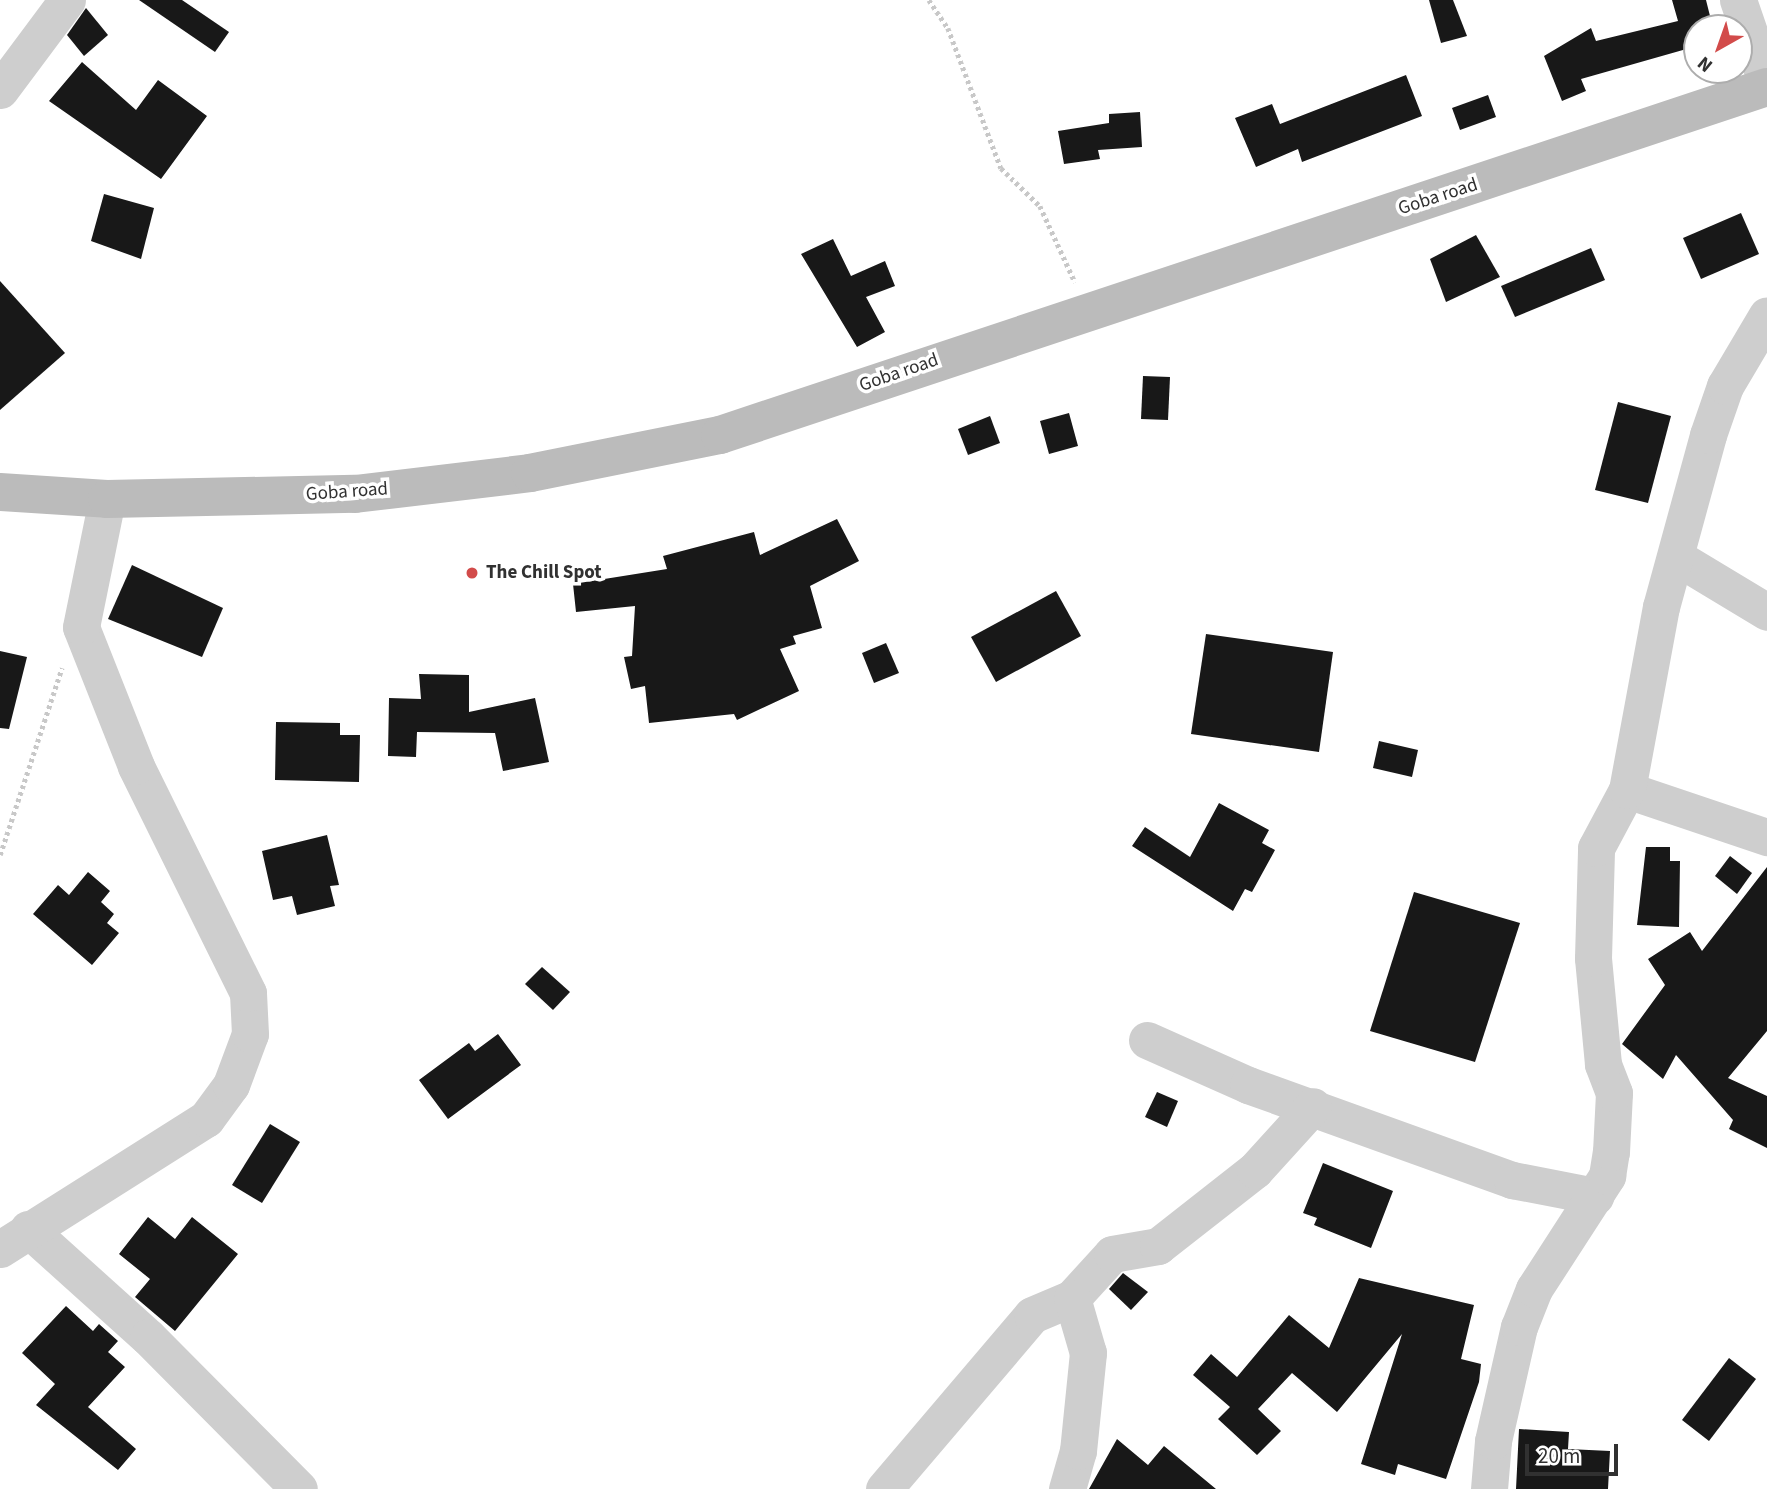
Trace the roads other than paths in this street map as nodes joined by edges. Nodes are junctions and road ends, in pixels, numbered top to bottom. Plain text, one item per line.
1 (67, 0) edge
2 (1738, 0) edge
3 (1767, 86) edge
4 (0, 90) edge
5 (1767, 315) edge
6 (0, 492) edge
7 (107, 499) junction
8 (1676, 557) junction
9 (1767, 612) edge
10 (1627, 790) junction
11 (1767, 837) edge
12 (1147, 1040) dead end
13 (1312, 1106) junction
14 (1595, 1196) junction
15 (14, 1239) edge
16 (1072, 1298) junction
17 (299, 1489) edge
18 (884, 1489) edge
19 (1067, 1489) edge
20 (1489, 1489) edge

1 - 4 street
2 - 3 street
3 - 7 main road, Goba road
5 - 8 street
6 - 7 main road, Goba road
7 - 15 street
8 - 9 street
8 - 10 street
10 - 11 street
10 - 14 street
12 - 13 street
13 - 14 street
13 - 16 street
14 - 20 street
15 - 17 street
16 - 18 street
16 - 19 street

